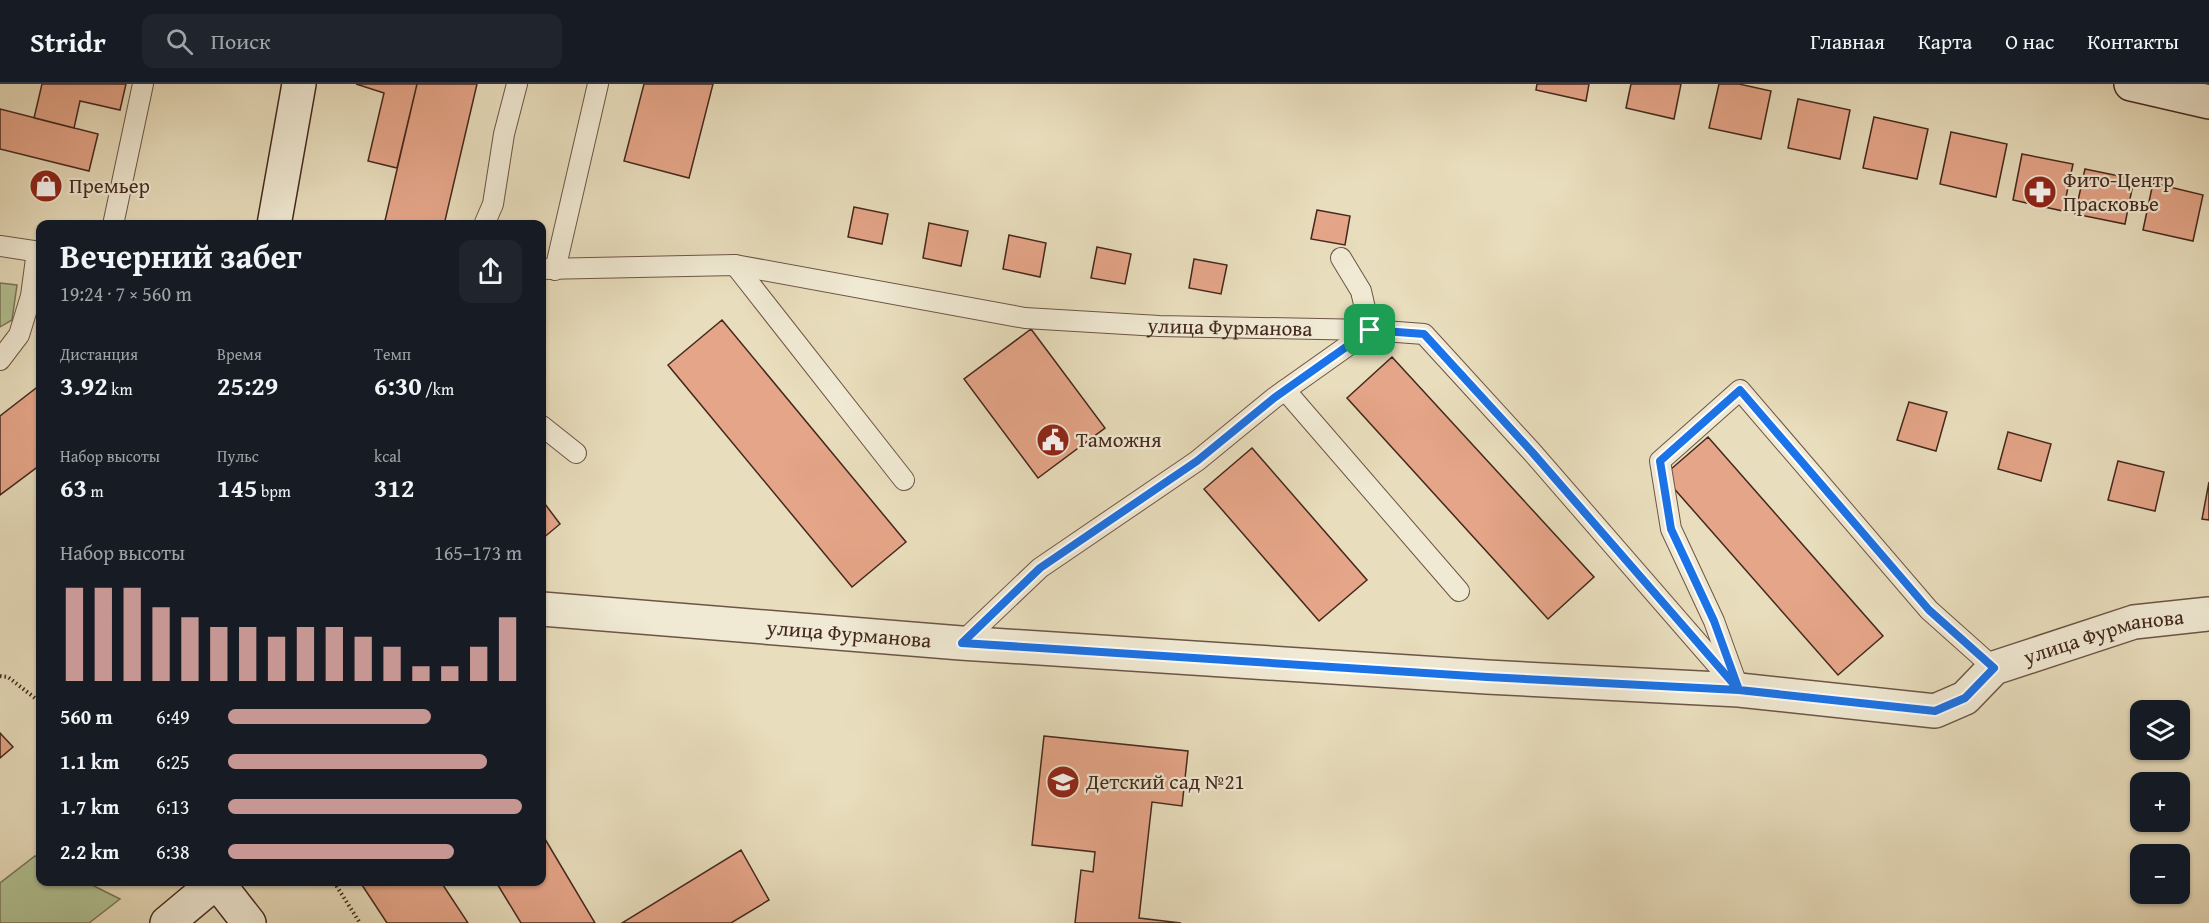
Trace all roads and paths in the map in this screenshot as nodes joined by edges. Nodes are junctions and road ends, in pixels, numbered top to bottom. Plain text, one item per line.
1 (142, 84) edge
2 (299, 84) edge
3 (517, 84) edge
4 (598, 84) edge
5 (2131, 84) edge
6 (2209, 102) edge
7 (114, 220) edge
8 (281, 220) edge
9 (486, 220) edge
10 (0, 246) edge
11 (36, 251) edge
12 (1341, 258) dead end
13 (735, 265) junction
14 (36, 268) edge
15 (548, 269) edge
16 (1370, 330) junction
17 (0, 360) edge
18 (1285, 390) junction
19 (546, 429) edge
20 (576, 453) dead end
21 (903, 480) dead end
22 (1459, 591) dead end
23 (546, 609) edge
24 (2209, 614) edge
25 (962, 643) junction
26 (1994, 668) junction
27 (0, 676) edge
28 (1739, 690) junction
29 (36, 699) edge
30 (212, 886) edge
31 (220, 886) edge
32 (337, 886) edge
33 (167, 923) edge
34 (249, 923) edge
35 (360, 923) edge

1 - 7 lane
2 - 8 street
3 - 9 lane
4 - 15 lane, улица Фурманова
5 - 6 street
10 - 11 lane
12 - 16 lane
13 - 15 lane, улица Фурманова
13 - 16 lane, улица Фурманова
13 - 21 lane
14 - 17 lane
16 - 18 lane
16 - 28 lane, улица Фурманова
18 - 22 lane
18 - 25 lane
19 - 20 lane
23 - 25 street, улица Фурманова
24 - 26 street, улица Фурманова
25 - 28 street, улица Фурманова
26 - 28 street, улица Фурманова
26 - 28 lane
27 - 29 path
30 - 33 street
31 - 34 street
32 - 35 path

